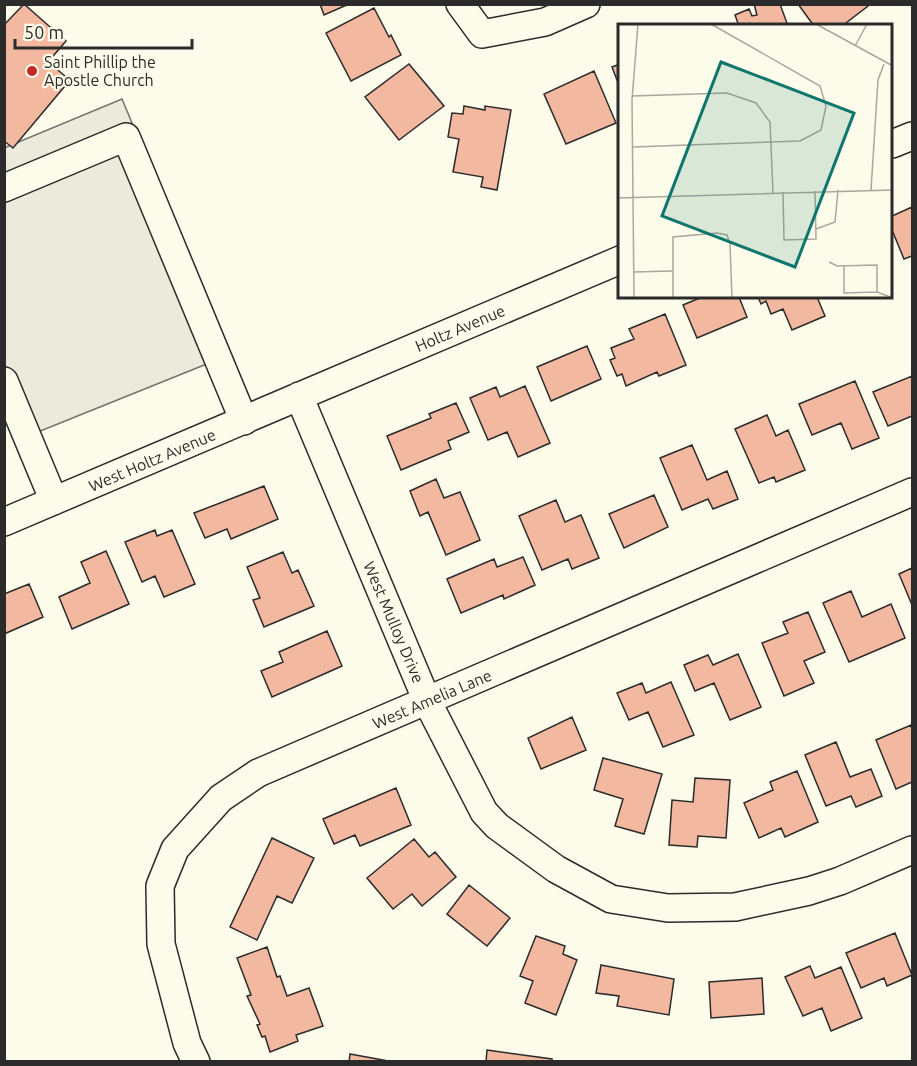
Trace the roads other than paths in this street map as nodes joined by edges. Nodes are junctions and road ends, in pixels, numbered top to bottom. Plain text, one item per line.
1 (460, 4) edge
2 (586, 4) edge
3 (912, 136) edge
4 (893, 143) edge
5 (4, 188) edge
6 (618, 261) edge
7 (4, 381) edge
8 (300, 396) junction
9 (244, 421) junction
10 (912, 492) edge
11 (54, 501) junction
12 (4, 522) edge
13 (427, 701) junction
14 (912, 850) edge
15 (196, 1062) edge

1 - 2 street
3 - 4 street
5 - 9 street
6 - 8 street, Holtz Avenue
7 - 11 street
8 - 9 street, West Holtz Avenue
8 - 13 street, West Mulloy Drive
9 - 11 street, West Holtz Avenue
10 - 13 street, West Amelia Lane
11 - 12 street, West Holtz Avenue
13 - 14 street, West Mulloy Drive
13 - 15 street, West Amelia Lane

